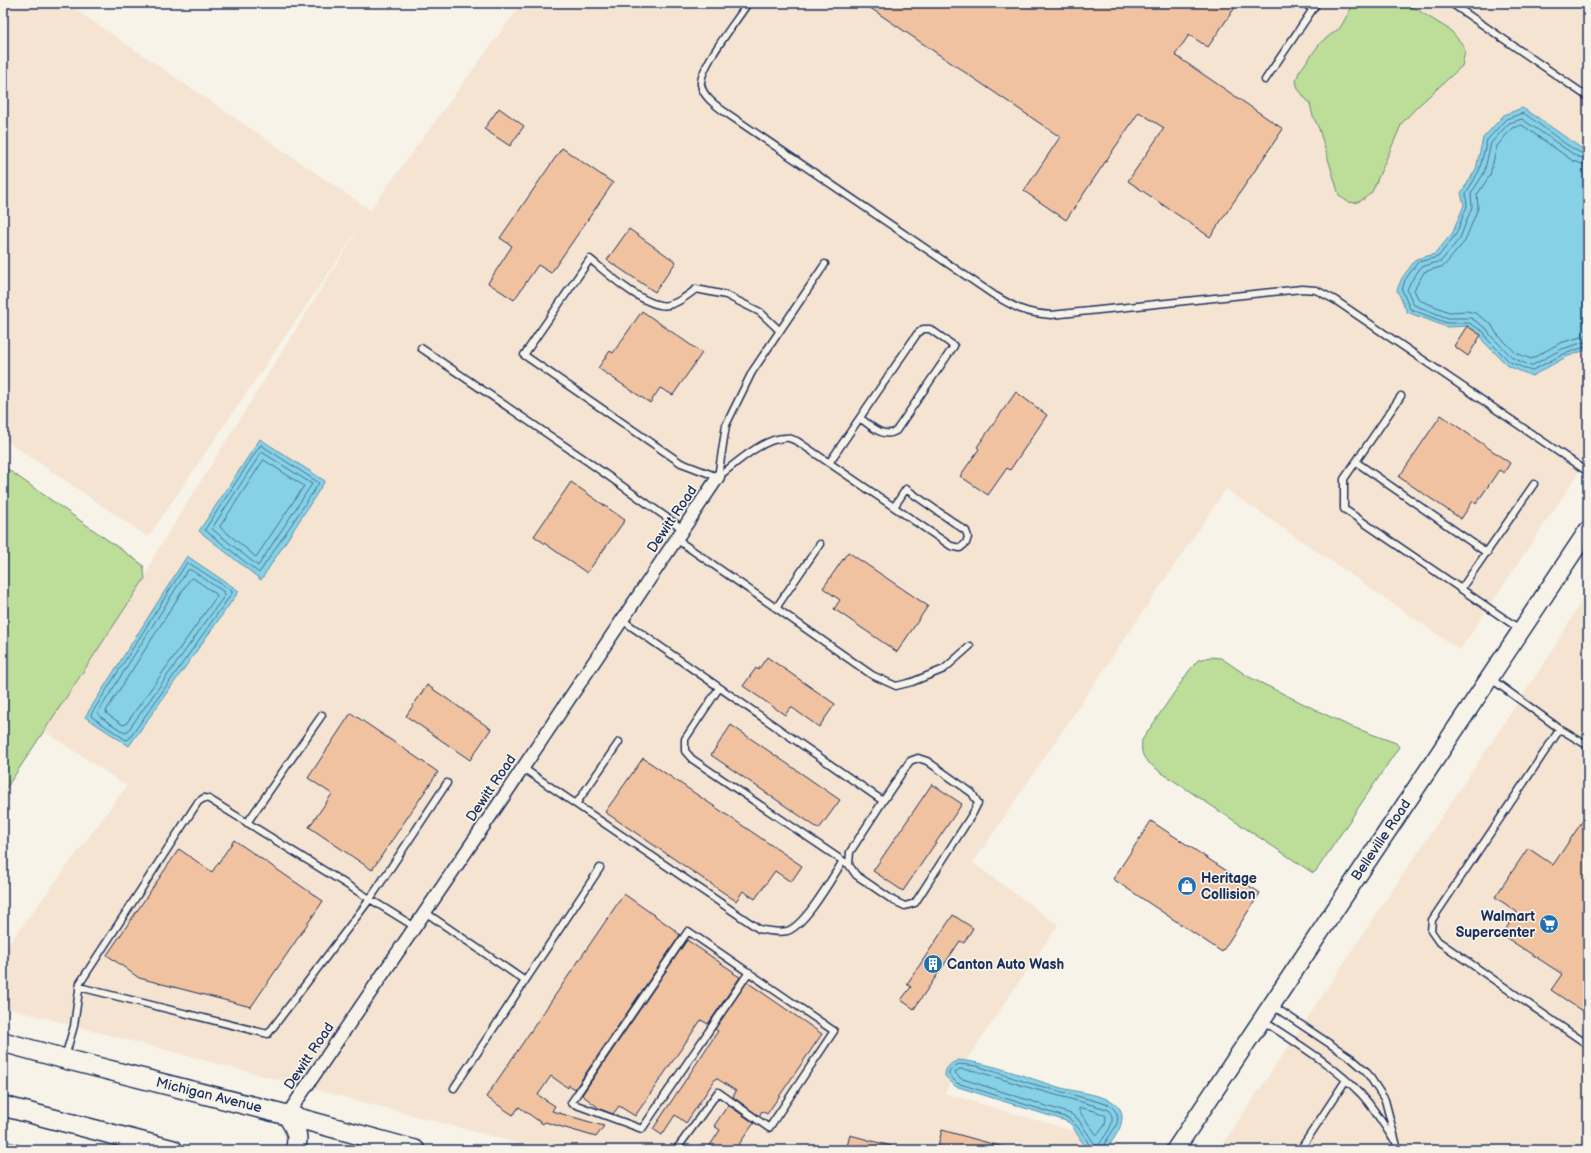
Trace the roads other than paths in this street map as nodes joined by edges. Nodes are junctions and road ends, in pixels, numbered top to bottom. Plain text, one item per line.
1 (748, 3) edge
2 (1303, 3) edge
3 (1317, 3) edge
4 (1451, 3) edge
5 (1313, 9) junction
6 (1265, 80) dead end
7 (1588, 97) edge
8 (825, 264) dead end
9 (780, 331) junction
10 (421, 348) dead end
11 (1401, 396) dead end
12 (860, 418) junction
13 (1356, 462) junction
14 (829, 463) junction
15 (1588, 472) edge
16 (718, 477) junction
17 (1534, 484) dead end
18 (894, 507) junction
19 (1588, 530) edge
20 (680, 534) junction
21 (820, 544) dead end
22 (1487, 553) junction
23 (1461, 589) junction
24 (776, 608) junction
25 (622, 620) junction
26 (1521, 630) junction
27 (970, 646) dead end
28 (1489, 677) junction
29 (719, 688) junction
30 (322, 715) dead end
31 (1560, 729) junction
32 (619, 742) dead end
33 (1588, 746) edge
34 (523, 768) junction
35 (447, 783) dead end
36 (883, 801) junction
37 (576, 804) junction
38 (247, 823) junction
39 (846, 863) junction
40 (600, 868) dead end
41 (370, 899) junction
42 (425, 912) junction
43 (415, 927) junction
44 (749, 972) junction
45 (525, 981) junction
46 (79, 987) junction
47 (1271, 1005) junction
48 (1262, 1020) junction
49 (3, 1042) edge
50 (1588, 1045) edge
51 (65, 1059) junction
52 (1346, 1080) junction
53 (454, 1088) dead end
54 (3, 1106) edge
55 (287, 1115) junction
56 (1395, 1142) junction
57 (173, 1150) edge
58 (295, 1150) edge
59 (415, 1150) edge
60 (676, 1150) edge
61 (1175, 1150) edge
62 (1300, 1150) edge
63 (1398, 1150) edge

1 - 15 lane
2 - 5 lane
3 - 5 lane
4 - 7 lane
5 - 6 lane
8 - 9 lane
9 - 16 lane
9 - 16 lane
10 - 20 lane
11 - 13 lane
12 - 12 lane
12 - 14 lane
13 - 22 lane
13 - 23 lane
14 - 16 lane
14 - 18 lane
16 - 20 street, Dewitt Road
17 - 22 lane
18 - 18 lane
19 - 26 main road, Belleville Road
20 - 24 lane
20 - 25 street, Dewitt Road
21 - 24 lane
22 - 23 lane
23 - 26 lane
24 - 27 lane
25 - 29 lane
25 - 34 street, Dewitt Road
26 - 28 main road, Belleville Road
28 - 31 lane
28 - 47 main road, Belleville Road
29 - 36 lane
29 - 39 lane
30 - 38 lane
31 - 33 lane
31 - 50 lane
32 - 37 lane
34 - 37 lane
34 - 42 street, Dewitt Road
35 - 41 lane
36 - 39 lane
36 - 39 lane
37 - 39 lane
38 - 41 lane
38 - 46 lane
40 - 45 lane
41 - 43 lane
41 - 46 lane
42 - 43 street, Dewitt Road
42 - 45 lane
43 - 55 street, Dewitt Road
44 - 44 lane
44 - 60 lane
45 - 53 lane
46 - 51 lane
47 - 48 main road, Belleville Road
47 - 56 lane
48 - 52 lane
48 - 61 main road, Belleville Road
49 - 51 main road, Michigan Avenue
51 - 55 main road, Michigan Avenue
52 - 56 lane
52 - 62 lane
54 - 57 main road
55 - 58 main road
55 - 59 main road, Michigan Avenue
56 - 63 lane

